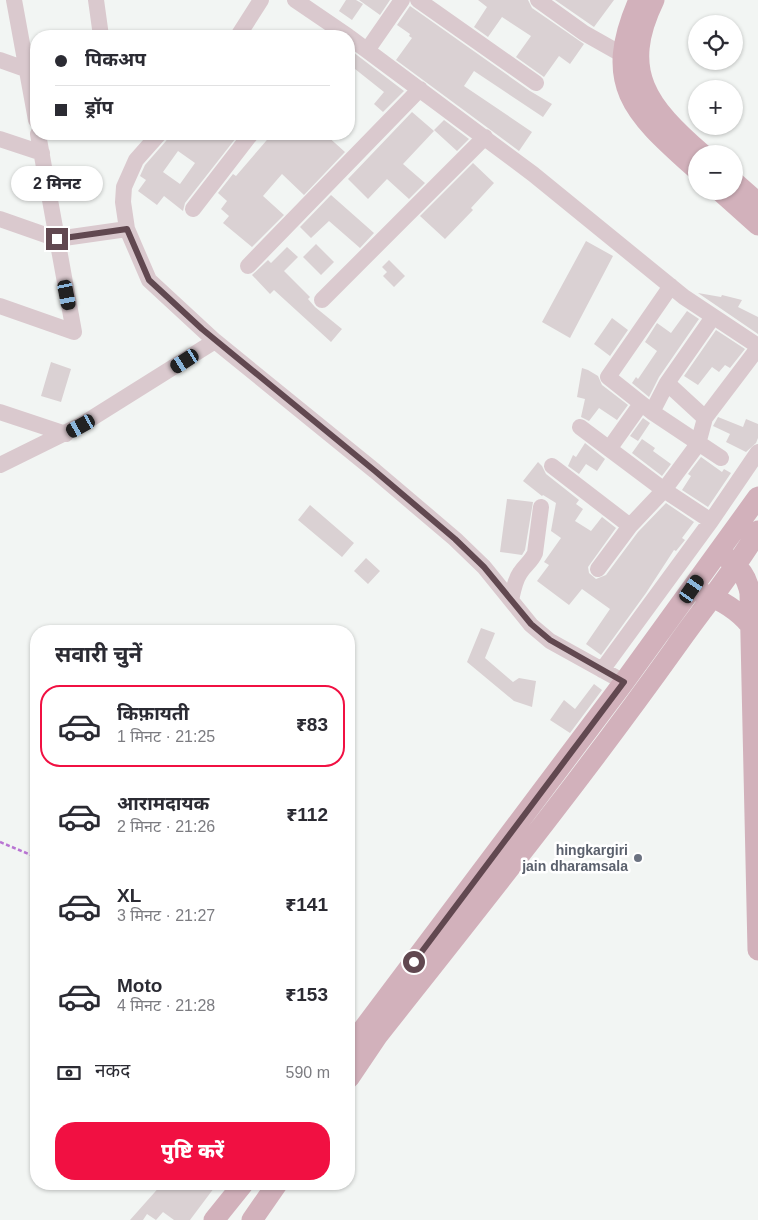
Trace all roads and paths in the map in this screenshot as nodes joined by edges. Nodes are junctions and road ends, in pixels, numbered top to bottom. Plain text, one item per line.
1 (14, 0) edge
2 (96, 0) edge
3 (261, 0) edge
4 (295, 0) edge
5 (402, 0) edge
6 (418, 0) edge
7 (538, 0) edge
8 (639, 0) edge
9 (654, 0) edge
10 (101, 30) edge
11 (242, 30) edge
12 (337, 30) edge
13 (355, 42) edge
14 (368, 50) junction
15 (623, 55) junction
16 (0, 60) edge
17 (28, 70) junction
18 (30, 82) edge
19 (536, 83) dead end
20 (420, 88) junction
21 (485, 137) junction
22 (0, 139) edge
23 (39, 140) edge
24 (154, 140) edge
25 (246, 140) edge
26 (692, 145) edge
27 (42, 153) junction
28 (688, 162) edge
29 (743, 190) edge
30 (730, 200) edge
31 (758, 203) edge
32 (193, 209) dead end
33 (0, 219) edge
34 (758, 225) edge
35 (127, 229) junction
36 (57, 239) junction
37 (248, 266) dead end
38 (671, 286) junction
39 (322, 300) dead end
40 (0, 306) edge
41 (713, 317) junction
42 (216, 341) junction
43 (758, 347) edge
44 (667, 383) junction
45 (647, 408) junction
46 (0, 412) edge
47 (705, 418) junction
48 (580, 427) dead end
49 (66, 434) junction
50 (698, 444) junction
51 (609, 449) junction
52 (758, 452) edge
53 (721, 458) dead end
54 (0, 465) edge
55 (552, 466) dead end
56 (664, 490) junction
57 (758, 497) edge
58 (541, 506) dead end
59 (711, 521) junction
60 (630, 526) junction
61 (758, 531) edge
62 (719, 552) junction
63 (738, 566) junction
64 (598, 569) dead end
65 (692, 589) junction
66 (713, 597) junction
67 (511, 600) junction
68 (750, 626) junction
69 (602, 670) junction
70 (624, 682) junction
71 (0, 842) edge
72 (30, 854) edge
73 (758, 950) edge
74 (355, 1040) edge
75 (355, 1069) edge
76 (238, 1190) edge
77 (273, 1190) edge
78 (214, 1220) edge
79 (252, 1220) edge

1 - 17 street
2 - 10 street
3 - 11 street
4 - 12 street
5 - 14 street
6 - 19 street
7 - 15 street
8 - 15 main road
9 - 26 main road
13 - 14 street
14 - 20 street
15 - 28 main road
16 - 17 street
17 - 18 street
20 - 21 street
20 - 37 street
21 - 38 street
21 - 39 street
22 - 27 street
23 - 27 street
24 - 35 street
25 - 32 street
27 - 36 street
29 - 31 main road
30 - 34 main road
33 - 36 street
35 - 36 street
35 - 42 street
36 - 40 street
38 - 41 street
38 - 45 street
41 - 43 street
41 - 44 street
42 - 49 street
42 - 67 street
43 - 47 street
44 - 45 street
44 - 47 street
45 - 50 street
45 - 51 street
46 - 49 street
47 - 50 street
48 - 51 street
49 - 54 street
50 - 53 street
50 - 56 street
51 - 56 street
52 - 59 street
55 - 60 street
56 - 59 street
56 - 60 street
57 - 62 main road
58 - 67 street
59 - 69 street
60 - 64 street
61 - 63 main road
62 - 63 main road
62 - 65 main road
63 - 66 main road
63 - 68 main road
65 - 66 main road
65 - 70 main road
66 - 68 main road
66 - 75 main road
67 - 69 street
68 - 73 main road
69 - 70 street
70 - 74 main road
71 - 72 path
76 - 78 main road
77 - 79 main road

